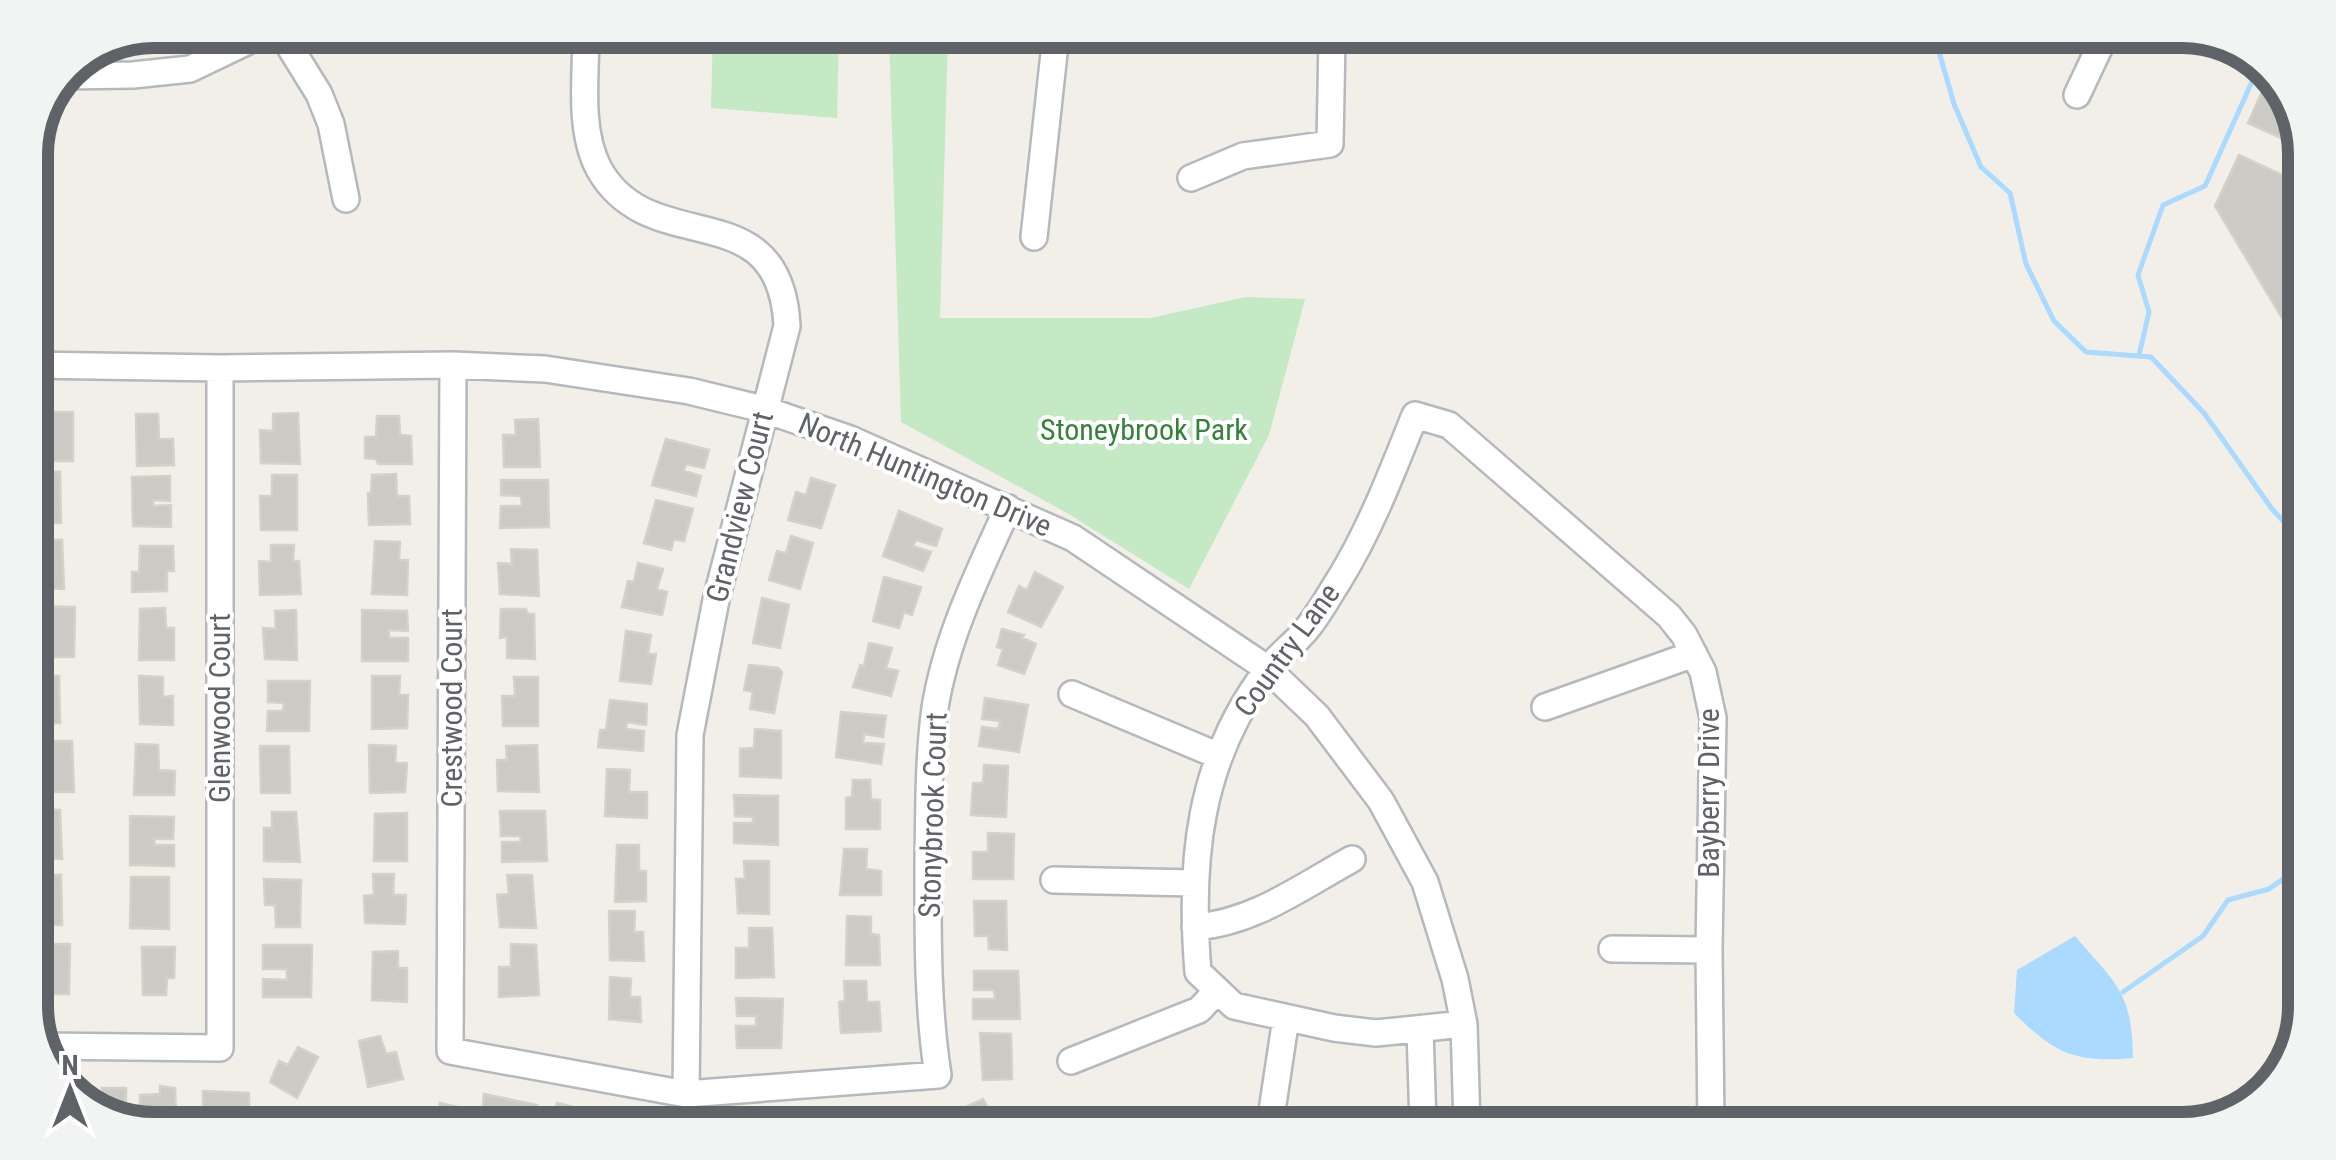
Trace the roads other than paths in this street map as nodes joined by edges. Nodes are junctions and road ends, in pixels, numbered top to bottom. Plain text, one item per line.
1 (234, 48) edge
2 (290, 48) edge
3 (586, 48) edge
4 (1055, 48) edge
5 (1332, 48) edge
6 (2099, 48) edge
7 (82, 76) edge
8 (2077, 96) dead end
9 (1191, 178) dead end
10 (346, 200) dead end
11 (1034, 237) dead end
12 (48, 365) edge
13 (453, 365) junction
14 (220, 368) junction
15 (763, 410) junction
16 (1415, 415) joint
17 (1008, 508) junction
18 (1694, 654) junction
19 (1268, 669) junction
20 (1072, 694) dead end
21 (1544, 707) dead end
22 (1219, 756) junction
23 (1352, 859) dead end
24 (1054, 880) dead end
25 (1194, 883) junction
26 (1194, 927) junction
27 (1612, 949) dead end
28 (1709, 950) junction
29 (1216, 992) junction
30 (1286, 1018) junction
31 (1464, 1024) junction
32 (1420, 1029) junction
33 (55, 1046) edge
34 (1071, 1062) dead end
35 (686, 1094) junction
36 (1272, 1112) edge
37 (1423, 1112) edge
38 (1467, 1112) edge
39 (1711, 1112) edge

1 - 7 street
2 - 10 street
3 - 15 street, Grandview Court
4 - 11 street
5 - 9 street
6 - 8 street
12 - 14 street, North Huntington Drive
13 - 14 street, North Huntington Drive
13 - 15 street, North Huntington Drive
13 - 35 street, Crestwood Court
14 - 33 street, Glenwood Court
15 - 17 street, North Huntington Drive
15 - 35 street, Grandview Court
16 - 18 street, Bayberry Drive
16 - 19 street, Country Lane
17 - 19 street, North Huntington Drive
17 - 35 street, Stonybrook Court
18 - 21 street
18 - 28 street, Bayberry Drive
19 - 22 street, Country Lane
19 - 31 street, North Huntington Drive
20 - 22 street
22 - 25 street, Country Lane
23 - 26 street
24 - 25 street
25 - 26 street, Country Lane
26 - 29 street, Country Lane
27 - 28 street
28 - 39 street, Bayberry Drive
29 - 30 street
29 - 34 street
30 - 32 street
30 - 36 street
31 - 32 street
31 - 38 street, North Huntington Drive
32 - 37 street

